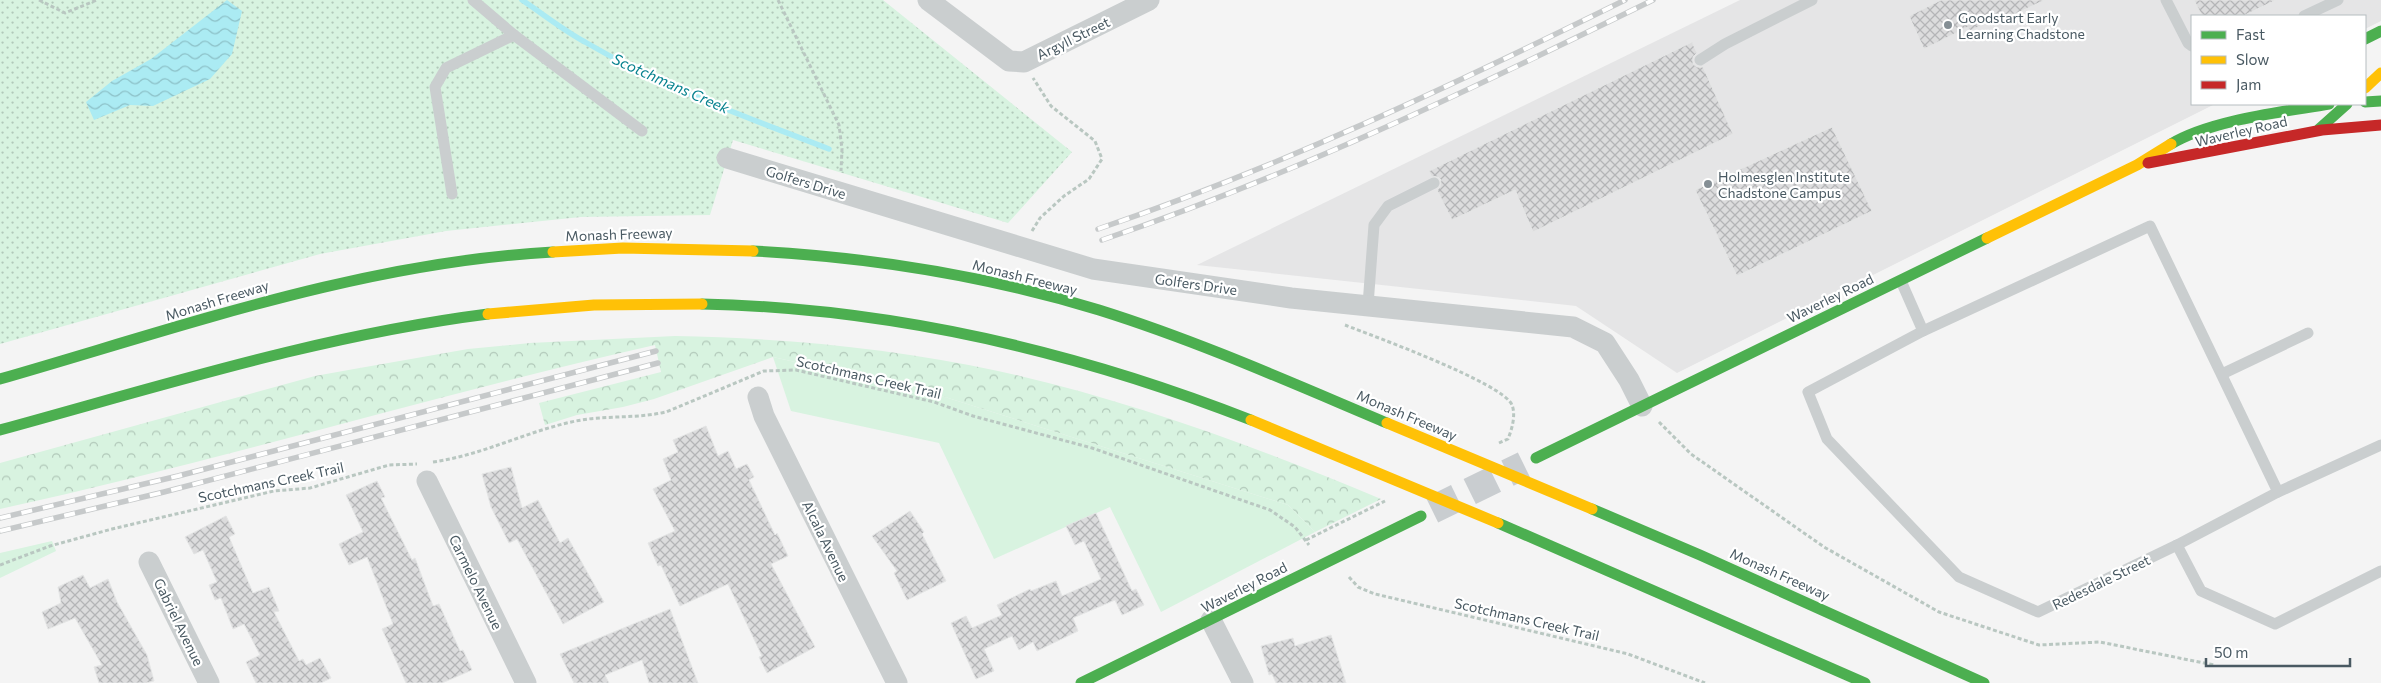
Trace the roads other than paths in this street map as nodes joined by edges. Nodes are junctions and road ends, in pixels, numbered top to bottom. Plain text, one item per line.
1 (473, 0) edge
2 (928, 0) edge
3 (1149, 0) edge
4 (1812, 0) edge
5 (2166, 0) edge
6 (2338, 0) edge
7 (2306, 15) edge
8 (2381, 31) edge
9 (514, 35) junction
10 (2366, 38) edge
11 (2191, 45) edge
12 (1700, 60) dead end
13 (2381, 73) edge
14 (2366, 87) edge
15 (2381, 101) edge
16 (2366, 102) edge
17 (2322, 105) edge
18 (2346, 105) edge
19 (2248, 106) dead end
20 (2230, 123) junction
21 (2381, 125) edge
22 (2320, 129) junction
23 (642, 131) dead end
24 (727, 158) dead end
25 (2137, 165) junction
26 (1434, 183) dead end
27 (452, 194) dead end
28 (1901, 281) junction
29 (1368, 305) junction
30 (1923, 331) junction
31 (2308, 333) dead end
32 (2222, 374) junction
33 (0, 379) edge
34 (758, 397) dead end
35 (1642, 406) junction
36 (0, 430) edge
37 (2381, 445) edge
38 (1536, 458) tunnel mouth
39 (427, 469) road end
40 (2278, 492) junction
41 (1420, 516) tunnel mouth
42 (2177, 545) junction
43 (149, 562) dead end
44 (2381, 571) edge
45 (1211, 620) junction
46 (209, 683) edge
47 (526, 683) edge
48 (897, 683) edge
49 (1081, 683) edge
50 (1243, 683) edge
51 (1865, 683) edge
52 (1984, 683) edge

1 - 9 lane
2 - 3 street, Argyll Street
4 - 12 lane
5 - 11 lane
6 - 7 lane
8 - 10 main road
9 - 23 lane
9 - 27 lane
13 - 14 main road
15 - 16 main road
17 - 20 main road, Waverley Road
18 - 22 main road
19 - 20 main road
20 - 25 main road, Waverley Road
21 - 22 main road, Waverley Road
22 - 25 main road, Waverley Road
24 - 29 street, Golfers Drive
25 - 28 main road, Waverley Road
26 - 29 lane
28 - 30 lane
28 - 35 main road, Waverley Road
29 - 35 street, Golfers Drive
30 - 32 lane
30 - 42 lane, Redesdale Street
31 - 32 lane
32 - 40 lane
33 - 52 main road, Monash Freeway
34 - 48 street, Alcala Avenue
35 - 38 main road, Waverley Road
36 - 51 main road
37 - 40 lane, Redesdale Street
39 - 47 street, Carmelo Avenue
40 - 42 lane, Redesdale Street
41 - 45 main road, Waverley Road
42 - 44 lane
43 - 46 street, Gabriel Avenue
45 - 49 main road, Waverley Road
45 - 50 street

